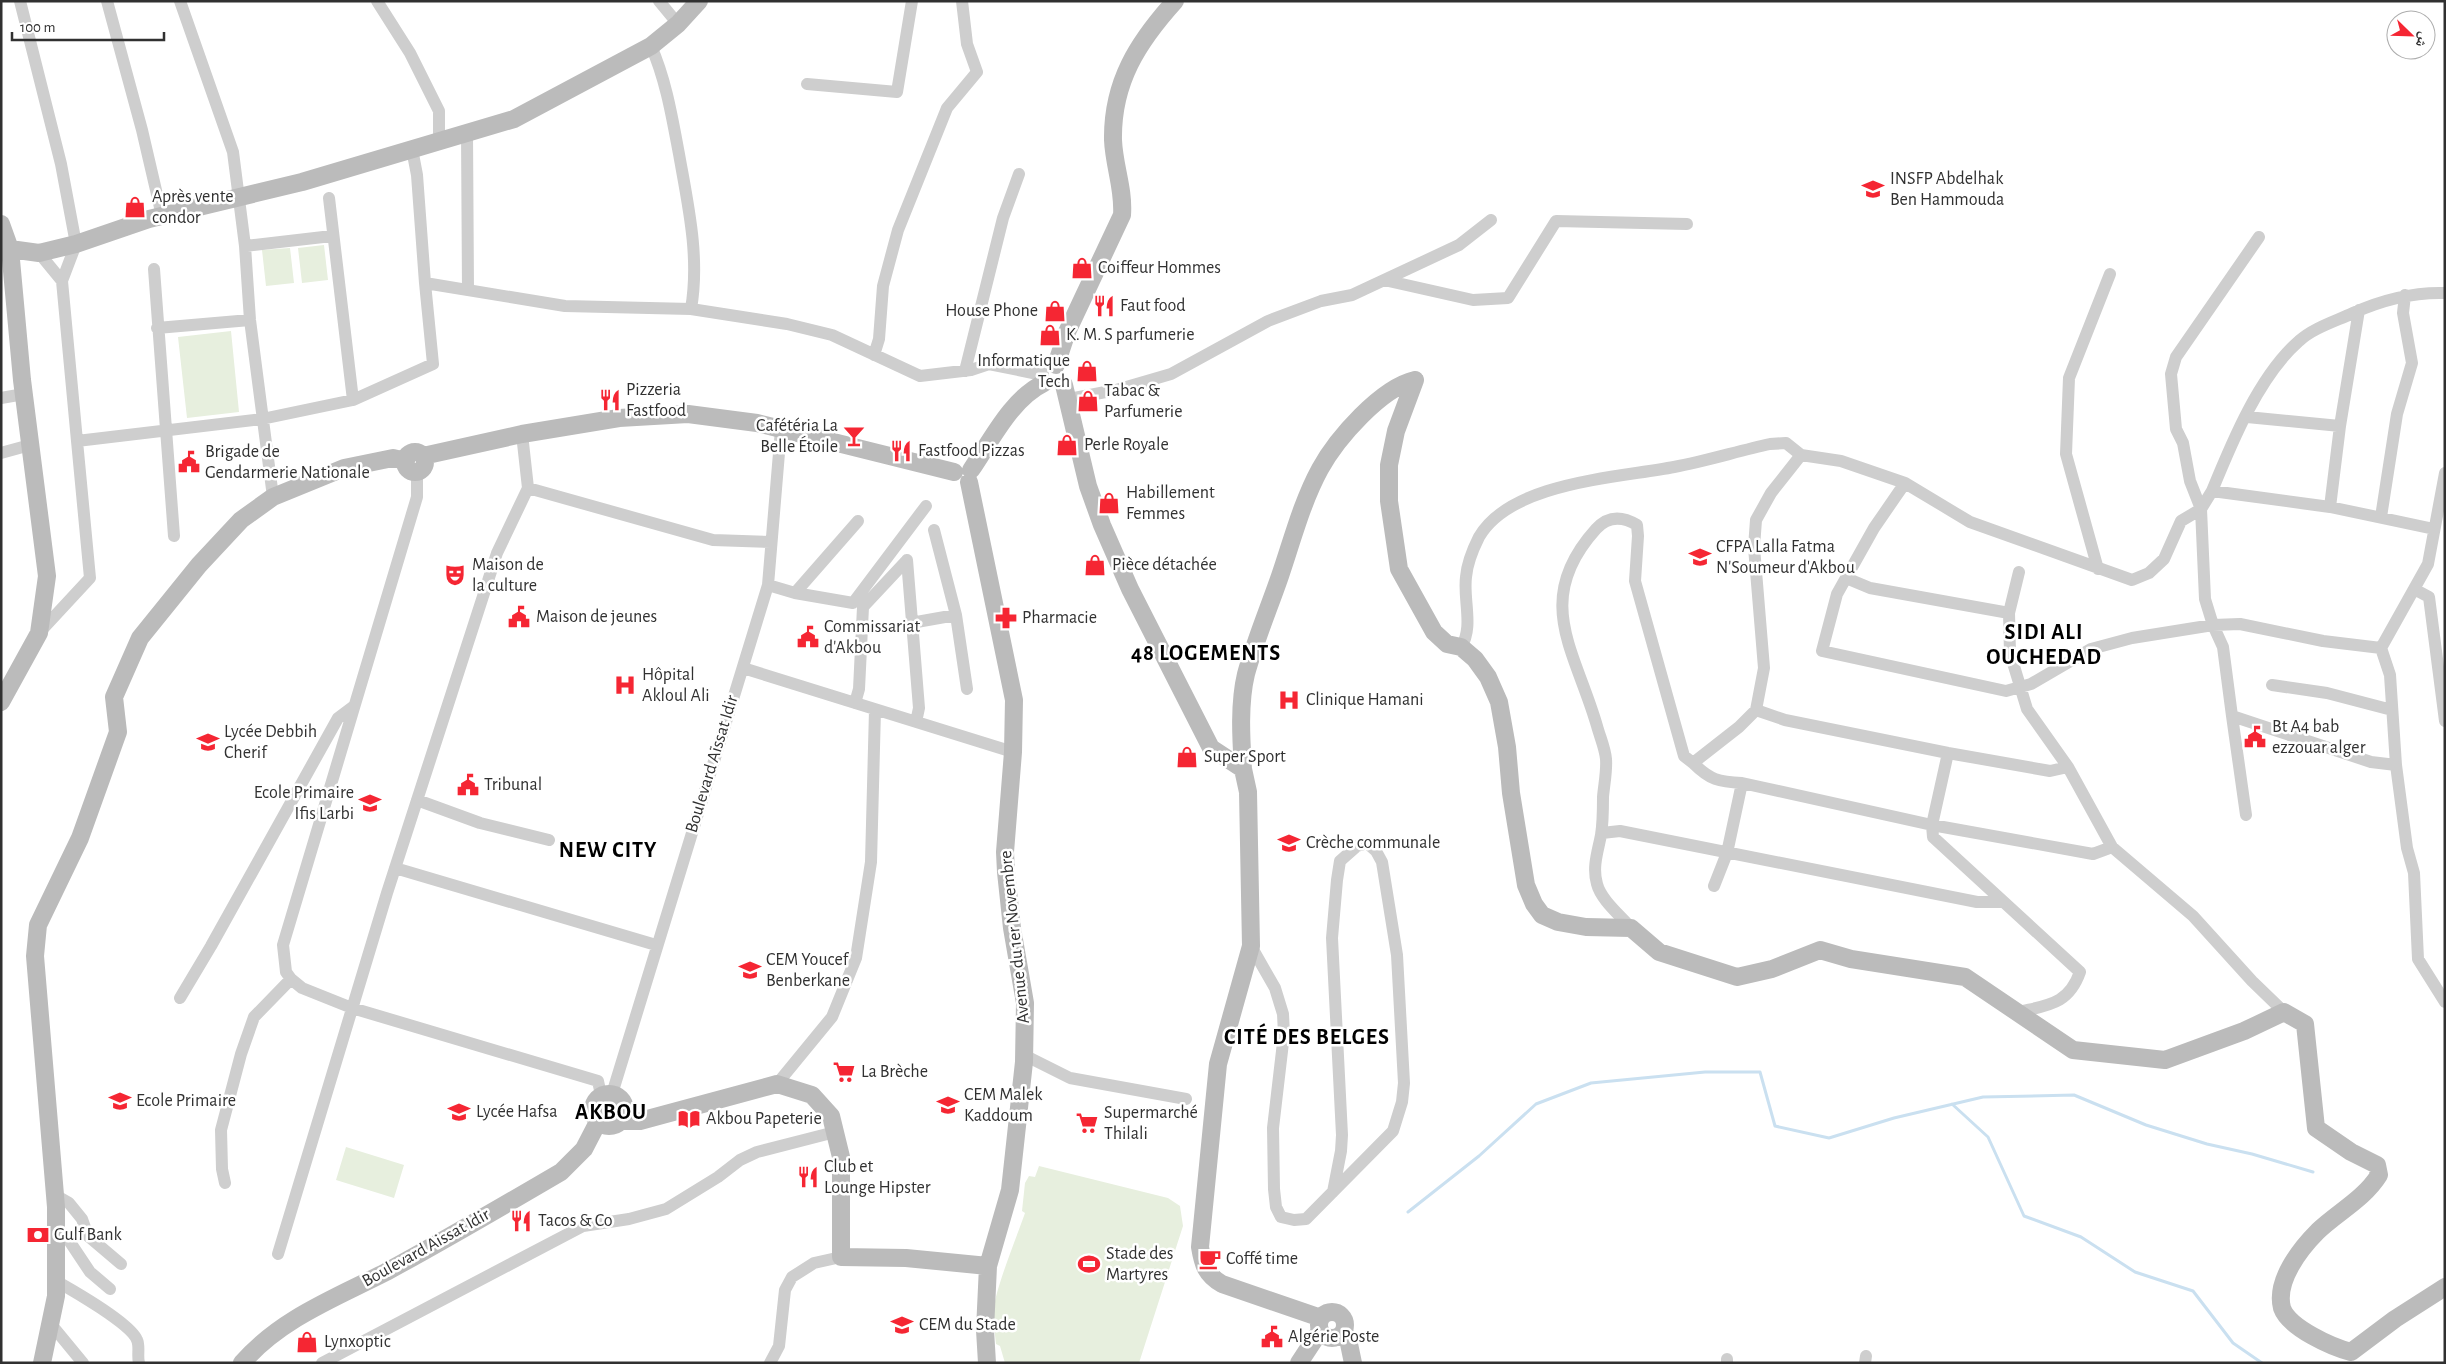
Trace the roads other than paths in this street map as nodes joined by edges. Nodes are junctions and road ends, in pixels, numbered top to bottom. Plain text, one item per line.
1 (20, 1) edge
2 (107, 1) edge
3 (180, 1) edge
4 (377, 1) edge
5 (659, 1) edge
6 (699, 1) edge
7 (912, 1) edge
8 (962, 1) edge
9 (1175, 1) edge
10 (678, 24) junction
11 (651, 46) junction
12 (807, 84) dead end
13 (467, 133) junction
14 (439, 141) junction
15 (412, 149) junction
16 (1019, 174) dead end
17 (238, 197) junction
18 (329, 198) dead end
19 (162, 216) junction
20 (1491, 220) dead end
21 (1, 224) edge
22 (1687, 224) dead end
23 (332, 236) junction
24 (2259, 237) dead end
25 (76, 244) junction
26 (245, 246) junction
27 (10, 249) junction
28 (39, 253) junction
29 (154, 269) dead end
30 (2110, 274) dead end
31 (1384, 280) junction
32 (62, 282) junction
33 (424, 283) junction
34 (468, 290) junction
35 (2445, 293) edge
36 (2405, 295) junction
37 (691, 309) junction
38 (2359, 310) junction
39 (250, 320) junction
40 (157, 328) junction
41 (874, 355) junction
42 (965, 371) junction
43 (1048, 374) junction
44 (1066, 392) junction
45 (24, 394) junction
46 (1, 398) edge
47 (353, 400) junction
48 (2247, 417) junction
49 (262, 419) junction
50 (2340, 426) junction
51 (781, 429) junction
52 (166, 432) junction
53 (522, 434) junction
54 (77, 441) junction
55 (30, 444) junction
56 (1, 453) edge
57 (1801, 455) junction
58 (411, 467) junction
59 (2445, 473) edge
60 (965, 475) junction
61 (1905, 484) junction
62 (528, 488) junction
63 (2212, 491) junction
64 (273, 498) junction
65 (926, 506) dead end
66 (2330, 507) junction
67 (2201, 509) junction
68 (2381, 517) junction
69 (858, 521) dead end
70 (2434, 529) junction
71 (934, 530) dead end
72 (174, 536) dead end
73 (771, 542) junction
74 (2098, 569) junction
75 (2019, 572) dead end
76 (1846, 578) junction
77 (768, 586) junction
78 (2414, 589) junction
79 (795, 593) junction
80 (2009, 614) junction
81 (956, 615) junction
82 (911, 622) junction
83 (2213, 625) junction
84 (39, 633) junction
85 (1461, 647) junction
86 (2381, 648) junction
87 (742, 668) junction
88 (2272, 685) dead end
89 (967, 689) dead end
90 (2019, 689) junction
91 (1, 702) edge
92 (855, 703) junction
93 (354, 706) junction
94 (875, 710) junction
95 (1756, 710) junction
96 (2392, 710) junction
97 (2232, 716) junction
98 (2445, 721) edge
99 (916, 722) junction
100 (1013, 752) junction
101 (1948, 753) junction
102 (1693, 763) junction
103 (2396, 765) junction
104 (2068, 767) junction
105 (1243, 769) junction
106 (1742, 783) junction
107 (417, 800) junction
108 (2246, 815) dead end
109 (1932, 825) junction
110 (1602, 833) junction
111 (549, 840) dead end
112 (2112, 847) junction
113 (1727, 853) junction
114 (395, 868) junction
115 (1714, 886) dead end
116 (2003, 902) junction
117 (1631, 928) junction
118 (656, 945) junction
119 (1251, 946) junction
120 (291, 979) junction
121 (180, 998) dead end
122 (2445, 1002) edge
123 (352, 1008) junction
124 (2284, 1012) junction
125 (2015, 1013) junction
126 (1024, 1055) junction
127 (777, 1084) junction
128 (606, 1094) junction
129 (1186, 1098) dead end
130 (622, 1121) junction
131 (598, 1122) junction
132 (835, 1132) junction
133 (225, 1183) dead end
134 (1333, 1192) junction
135 (55, 1195) junction
136 (56, 1227) junction
137 (278, 1254) dead end
138 (841, 1257) junction
139 (121, 1264) dead end
140 (988, 1266) junction
141 (56, 1281) junction
142 (2445, 1287) edge
143 (110, 1289) dead end
144 (50, 1323) junction
145 (1322, 1329) junction
146 (1344, 1331) junction
147 (73, 1350) junction
148 (42, 1363) edge
149 (68, 1363) edge
150 (83, 1363) edge
151 (139, 1363) edge
152 (242, 1363) edge
153 (322, 1363) edge
154 (770, 1363) edge
155 (987, 1363) edge
156 (1299, 1363) edge
157 (1310, 1363) edge
158 (1353, 1363) edge

1 - 25 street
2 - 19 street
3 - 17 street
4 - 14 street
5 - 10 street
6 - 10 street
7 - 12 street
8 - 41 street
9 - 43 street
10 - 11 street
11 - 13 street
11 - 37 street
13 - 14 street
13 - 34 street
14 - 15 street
15 - 17 street
15 - 33 street
16 - 42 street
17 - 19 street
17 - 26 street
18 - 23 street
19 - 25 street
20 - 31 street
21 - 27 street
22 - 31 street
23 - 26 street
23 - 47 street
24 - 67 street
25 - 28 street
25 - 32 street
26 - 39 street
27 - 28 street
27 - 45 street
28 - 32 street
29 - 40 street
30 - 74 street
31 - 44 street
32 - 54 street
33 - 34 street
33 - 47 street
34 - 37 street
35 - 36 street
36 - 38 street
36 - 68 street
37 - 41 street
38 - 48 street
38 - 50 street
39 - 40 street
39 - 49 street
40 - 52 street
41 - 42 street
42 - 43 street
43 - 44 street
43 - 60 street
44 - 105 street
45 - 46 street
45 - 55 street
47 - 49 street
48 - 50 street
48 - 63 street
49 - 52 street
49 - 64 street
50 - 66 street
51 - 53 street
51 - 60 street
51 - 73 street, Boulevard Aïssat Idir
52 - 54 street
52 - 72 street
53 - 58 street
53 - 62 street
54 - 84 street
55 - 56 street
55 - 84 street
57 - 61 street
57 - 85 street
57 - 95 street
58 - 64 street
58 - 93 street
59 - 70 street
60 - 100 street, Avenue du 1er Novembre
61 - 74 street
61 - 76 street
62 - 73 street
62 - 107 street
63 - 66 street
63 - 67 street
64 - 135 street
65 - 79 street
66 - 68 street
67 - 74 street
67 - 83 street
68 - 70 street
69 - 79 street
70 - 78 street
71 - 81 street
73 - 77 street, Boulevard Aïssat Idir
75 - 80 street
76 - 80 street
76 - 90 street
77 - 79 street
77 - 87 street, Boulevard Aïssat Idir
78 - 86 street
78 - 98 street
80 - 90 street
81 - 82 street
81 - 89 street
82 - 92 street
82 - 99 street
83 - 86 street
83 - 90 street
83 - 97 street
84 - 91 street
85 - 105 street
85 - 117 street
86 - 96 street
87 - 92 street
87 - 118 street, Boulevard Aïssat Idir
88 - 96 street
90 - 104 street
92 - 94 street
93 - 120 street
93 - 121 street
94 - 99 street
94 - 127 street
95 - 101 street
95 - 102 street
96 - 103 street
97 - 103 street
97 - 108 street
99 - 100 street
100 - 126 street, Avenue du 1er Novembre
101 - 104 street
101 - 109 street
102 - 106 street
102 - 110 street
103 - 122 street
104 - 112 street
105 - 119 street
106 - 109 street
106 - 113 street
107 - 111 street
107 - 114 street
109 - 112 street
109 - 116 street
110 - 113 street
110 - 117 street
112 - 124 street
113 - 115 street
113 - 116 street
114 - 118 street
114 - 123 street
116 - 125 street
117 - 125 street
118 - 128 street, Boulevard Aïssat Idir
119 - 134 street
119 - 145 street
120 - 123 street
120 - 133 street
123 - 128 street
123 - 137 street
124 - 125 street
124 - 142 street
126 - 129 street
126 - 140 street, Avenue du 1er Novembre
127 - 130 street
127 - 132 street
128 - 130 street
128 - 131 street
130 - 131 street
131 - 152 street, Boulevard Aissat Idir
132 - 138 street
132 - 153 street
134 - 134 street
135 - 136 street
135 - 139 street
136 - 141 street
136 - 143 street
138 - 140 street
138 - 154 street
140 - 155 street, Avenue du 1er Novembre
141 - 144 street
141 - 151 street
144 - 147 street
144 - 148 street
145 - 146 street
145 - 146 street
145 - 156 street
145 - 157 street
146 - 158 street
147 - 149 street
147 - 150 street

